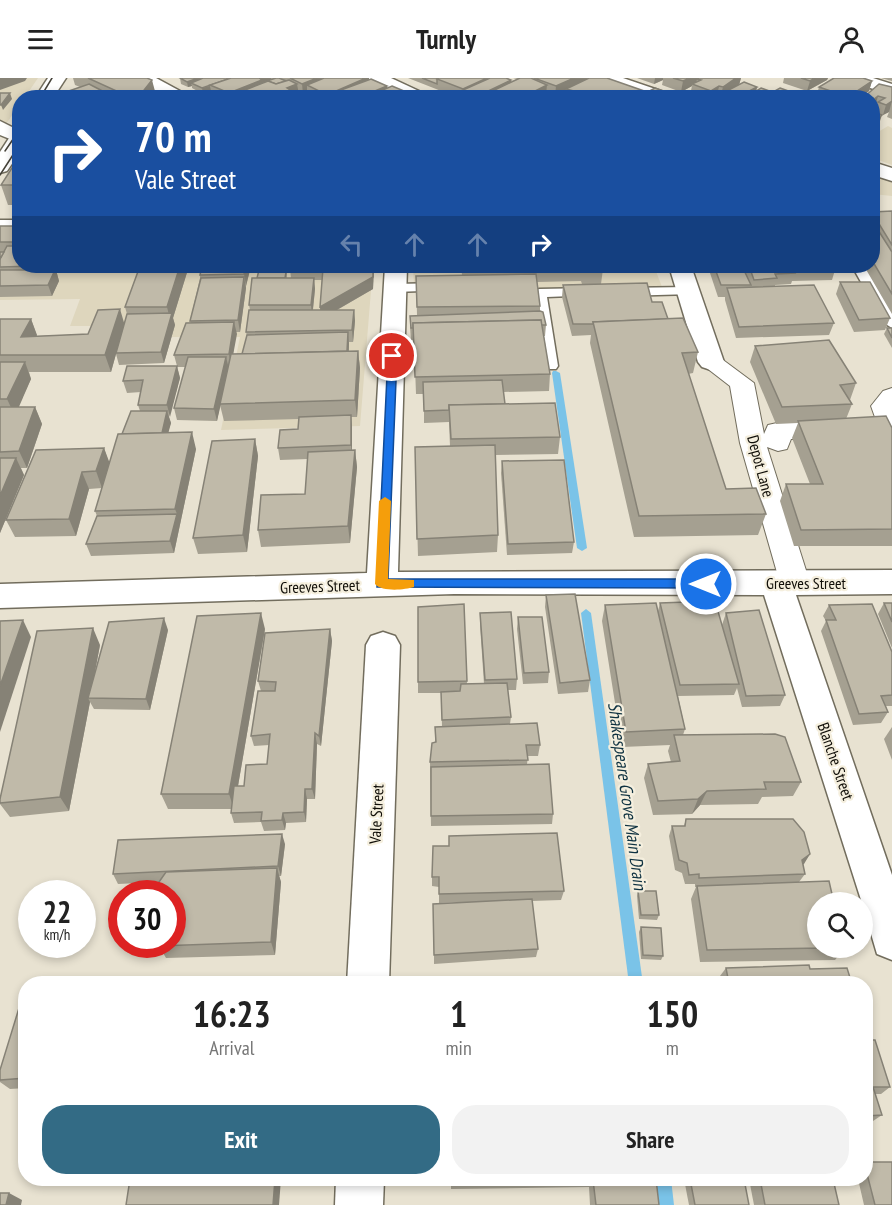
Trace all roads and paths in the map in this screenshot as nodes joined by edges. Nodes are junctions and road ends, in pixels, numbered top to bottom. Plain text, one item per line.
1 (142, 78) edge
2 (376, 78) edge
3 (606, 78) edge
4 (854, 78) edge
5 (892, 89) edge
6 (167, 90) edge
7 (405, 90) edge
8 (641, 90) edge
9 (12, 148) edge
10 (0, 167) edge
11 (682, 273) edge
12 (862, 273) edge
13 (395, 277) edge
14 (463, 287) edge
15 (688, 291) junction
16 (892, 323) edge
17 (711, 362) joint
18 (550, 366) edge
19 (892, 396) edge
20 (778, 443) dead end
21 (892, 582) edge
22 (785, 583) junction
23 (382, 584) junction
24 (0, 596) edge
25 (383, 645) dead end
26 (892, 940) edge
27 (368, 976) edge
28 (359, 1186) edge
29 (358, 1205) edge

1 - 6 street
2 - 7 street
3 - 8 street
4 - 5 street
9 - 10 street
11 - 15 street
12 - 16 lane
13 - 14 lane
13 - 23 street
15 - 17 street
15 - 18 lane
17 - 22 street, Depot Lane
19 - 20 street
21 - 22 street, Greeves Street
22 - 23 street, Greeves Street
22 - 26 street, Blanche Street
23 - 24 street, Greeves Street
25 - 27 street, Vale Street
28 - 29 street

